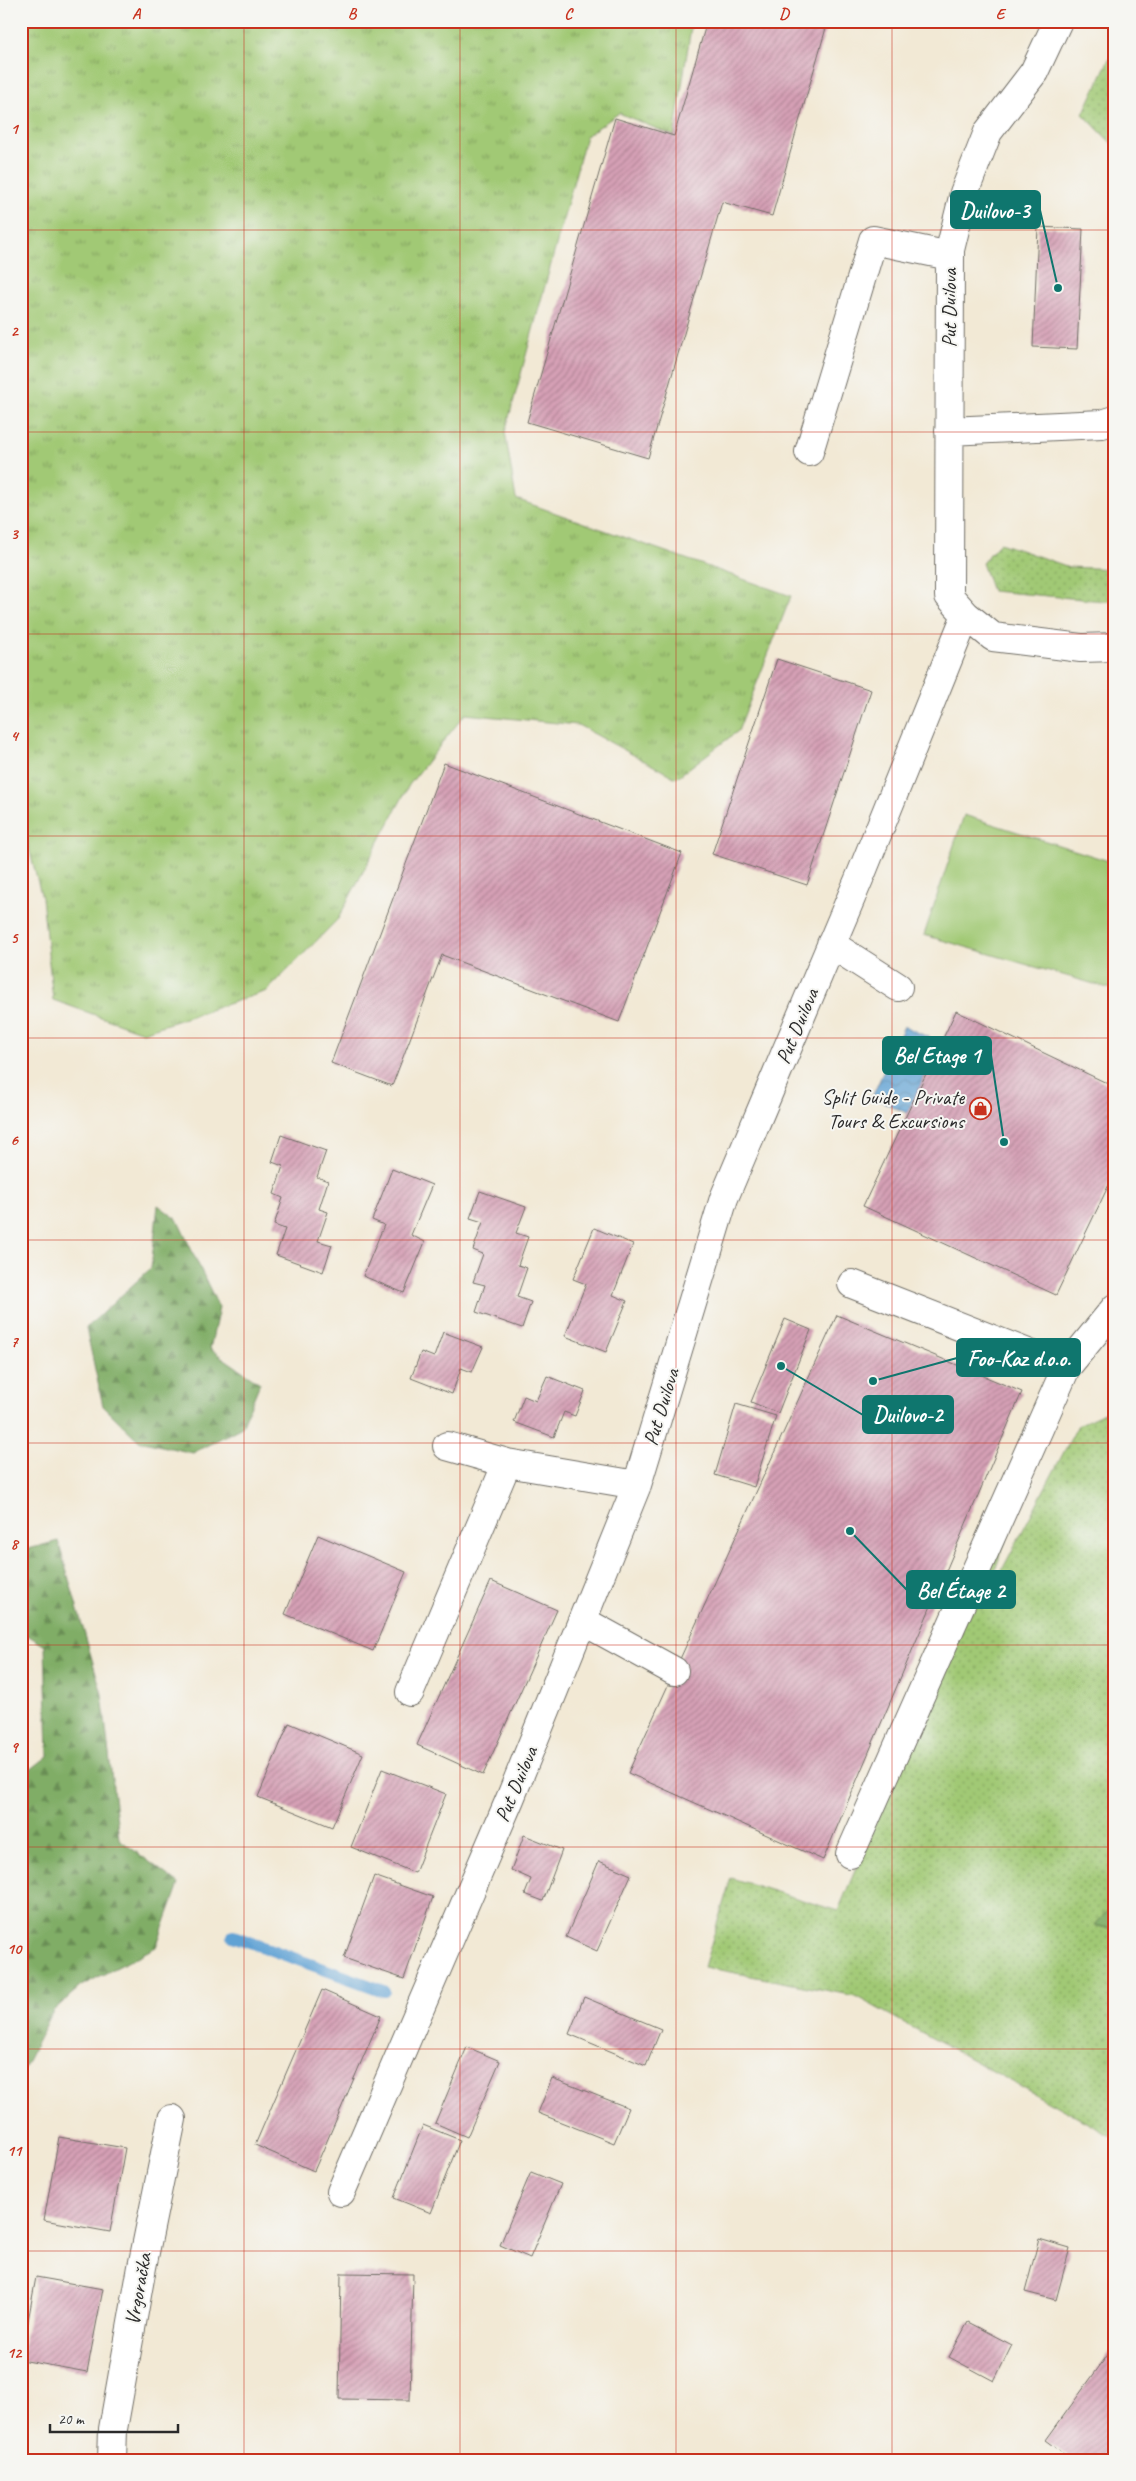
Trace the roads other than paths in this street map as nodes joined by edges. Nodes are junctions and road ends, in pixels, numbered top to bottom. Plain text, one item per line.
1 (1058, 21) edge
2 (950, 256) junction
3 (1115, 420) edge
4 (949, 431) junction
5 (809, 452) dead end
6 (966, 615) junction
7 (1115, 647) edge
8 (831, 944) junction
9 (898, 987) dead end
10 (852, 1284) dead end
11 (1115, 1308) edge
12 (1066, 1368) junction
13 (447, 1446) dead end
14 (507, 1464) junction
15 (637, 1485) junction
16 (583, 1620) junction
17 (674, 1671) dead end
18 (410, 1692) dead end
19 (850, 1854) dead end
20 (172, 2119) dead end
21 (341, 2192) dead end
22 (112, 2460) edge

1 - 2 street, Put Duilova
2 - 4 street, Put Duilova
2 - 5 street
3 - 4 street
4 - 6 street, Put Duilova
6 - 7 street, Put Duilova
6 - 8 street, Put Duilova
8 - 9 street
8 - 15 street, Put Duilova
10 - 12 street
11 - 12 street
12 - 19 street
13 - 14 street
14 - 15 street
14 - 18 street
15 - 16 street, Put Duilova
16 - 17 street
16 - 21 street, Put Duilova
20 - 22 street, Vrgoračka

